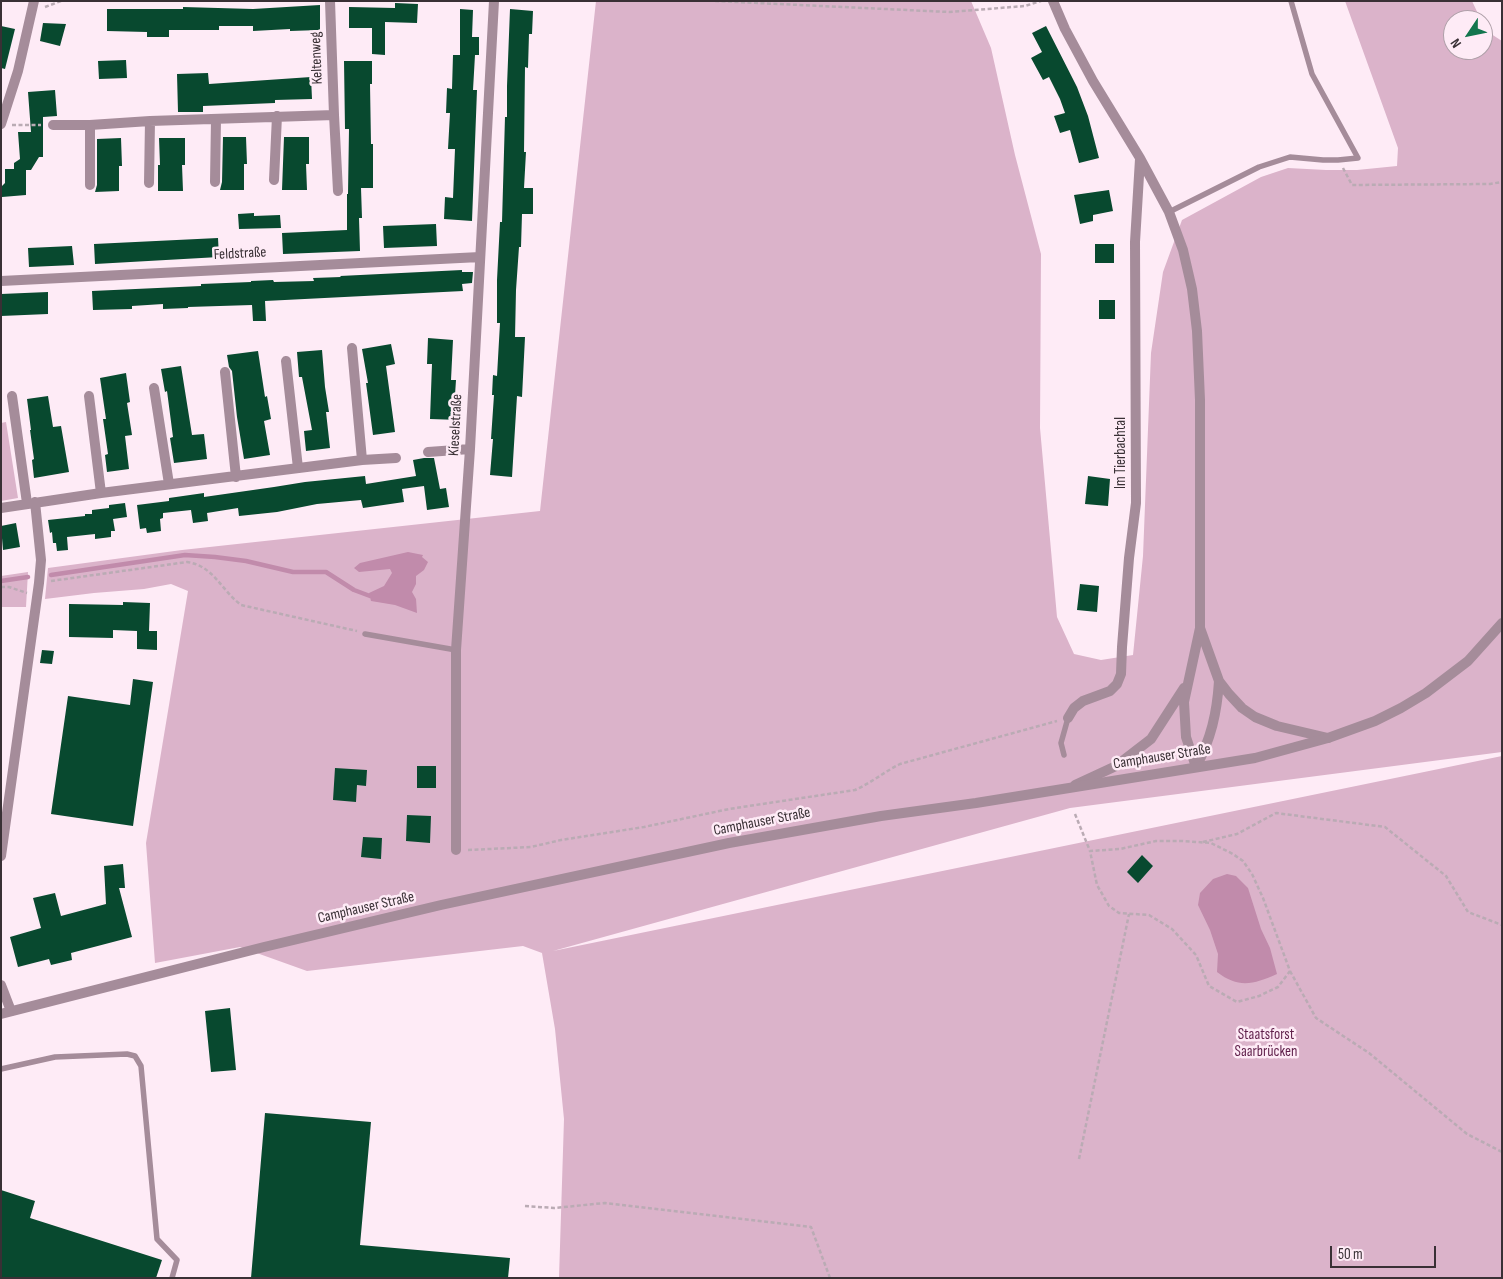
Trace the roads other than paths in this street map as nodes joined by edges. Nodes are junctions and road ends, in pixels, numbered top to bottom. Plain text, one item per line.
1 (34, 1) edge
2 (330, 1) edge
3 (494, 1) edge
4 (1053, 1) edge
5 (1291, 1) edge
6 (334, 114) junction
7 (277, 116) junction
8 (216, 119) junction
9 (150, 121) junction
10 (6, 124) edge
11 (53, 125) road end
12 (90, 125) junction
13 (1140, 158) junction
14 (274, 180) dead end
15 (215, 182) dead end
16 (149, 183) dead end
17 (90, 185) dead end
18 (338, 191) dead end
19 (1169, 212) junction
20 (480, 257) junction
21 (1, 281) edge
22 (352, 348) dead end
23 (286, 361) dead end
24 (226, 372) dead end
25 (154, 388) dead end
26 (12, 396) dead end
27 (89, 396) dead end
28 (470, 449) junction
29 (428, 452) dead end
30 (396, 458) dead end
31 (362, 460) junction
32 (298, 468) junction
33 (236, 476) junction
34 (169, 484) junction
35 (101, 492) junction
36 (31, 503) junction
37 (1, 508) edge
38 (1502, 623) edge
39 (1200, 628) junction
40 (365, 634) road end
41 (456, 650) junction
42 (1219, 681) junction
43 (1188, 683) junction
44 (1068, 718) joint
45 (1328, 738) junction
46 (1064, 755) dead end
47 (1196, 767) junction
48 (1071, 787) junction
49 (456, 850) road end
50 (1, 856) edge
51 (1, 985) edge
52 (6, 1012) edge
53 (1, 1069) edge
54 (172, 1278) edge

1 - 10 street
2 - 6 street, Keltenweg
3 - 20 street, Kieselstraße
4 - 13 street
5 - 19 lane
6 - 7 street
6 - 18 street, Keltenweg
7 - 8 street
7 - 14 street
8 - 9 street
8 - 15 street
9 - 12 street
9 - 16 street
11 - 12 street
12 - 17 street
13 - 19 street
13 - 44 street, Im Tierbachtal
19 - 39 street
20 - 21 street, Feldstraße
20 - 28 street, Kieselstraße
22 - 31 street
23 - 32 street
24 - 33 street
25 - 34 street
26 - 36 street
27 - 35 street
28 - 29 street
28 - 41 street, Kieselstraße
30 - 31 street
31 - 32 street
32 - 33 street
33 - 34 street
34 - 35 street
35 - 36 street
36 - 37 street
36 - 50 street
38 - 45 street, Camphauser Straße
39 - 42 street
39 - 43 street
40 - 41 lane
41 - 49 street, Kieselstraße
42 - 45 street
42 - 47 street
43 - 47 street
43 - 48 street
44 - 46 lane
45 - 47 street, Camphauser Straße
47 - 48 street, Camphauser Straße
48 - 52 street, Camphauser Straße
51 - 52 street
53 - 54 lane

